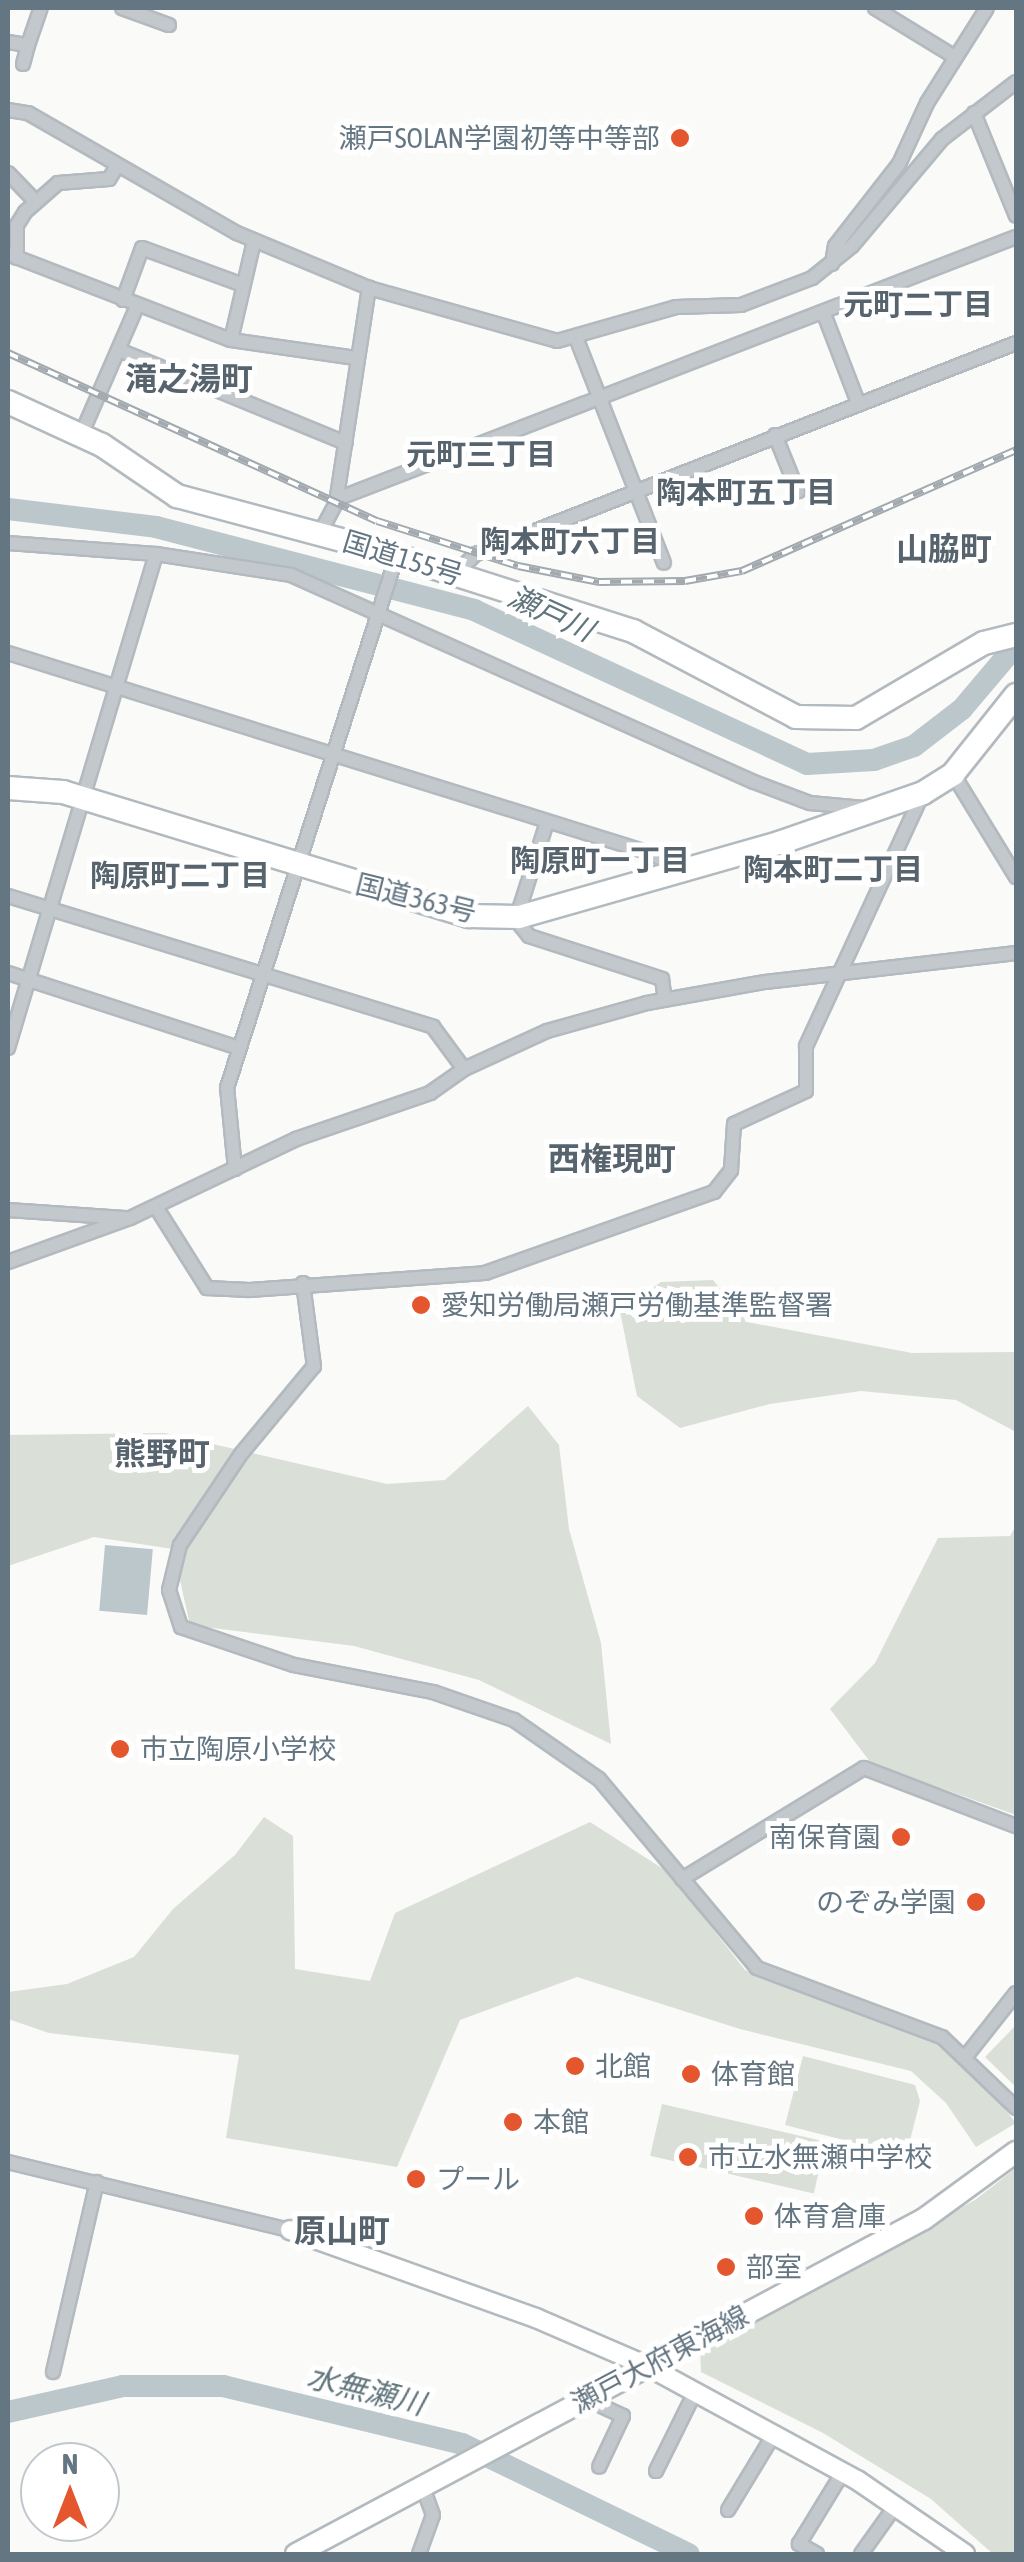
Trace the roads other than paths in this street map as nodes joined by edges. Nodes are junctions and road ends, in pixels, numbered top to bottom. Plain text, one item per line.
1 (40, 8) edge
2 (122, 8) edge
3 (875, 8) edge
4 (982, 10) edge
5 (170, 25) dead end
6 (8, 42) edge
7 (28, 45) junction
8 (955, 56) junction
9 (22, 64) dead end
10 (1016, 82) edge
11 (8, 110) edge
12 (974, 113) junction
13 (117, 166) junction
14 (8, 173) edge
15 (36, 202) junction
16 (1016, 216) edge
17 (1016, 238) edge
18 (254, 241) junction
19 (12, 256) edge
20 (832, 265) junction
21 (244, 285) junction
22 (369, 288) junction
23 (122, 300) junction
24 (137, 306) junction
25 (824, 314) junction
26 (231, 340) junction
27 (577, 340) junction
28 (1016, 343) edge
29 (119, 350) junction
30 (356, 358) junction
31 (8, 402) edge
32 (601, 402) junction
33 (858, 405) junction
34 (82, 435) junction
35 (775, 435) junction
36 (346, 442) junction
37 (798, 492) dead end
38 (636, 493) junction
39 (336, 499) junction
40 (320, 533) junction
41 (8, 543) edge
42 (156, 554) junction
43 (394, 561) junction
44 (664, 563) dead end
45 (455, 574) junction
46 (376, 607) junction
47 (1016, 635) edge
48 (8, 653) edge
49 (119, 686) junction
50 (1016, 695) edge
51 (331, 755) junction
52 (953, 774) junction
53 (10, 784) edge
54 (923, 793) junction
55 (84, 798) junction
56 (879, 809) junction
57 (547, 822) junction
58 (299, 866) junction
59 (684, 872) junction
60 (1016, 877) edge
61 (8, 896) edge
62 (50, 910) junction
63 (519, 918) junction
64 (1016, 954) edge
65 (842, 972) junction
66 (8, 973) edge
67 (263, 977) junction
68 (27, 979) junction
69 (665, 1000) junction
70 (8, 1048) edge
71 (239, 1048) junction
72 (464, 1068) junction
73 (235, 1169) junction
74 (156, 1207) junction
75 (8, 1210) edge
76 (130, 1218) junction
77 (8, 1262) edge
78 (303, 1283) junction
79 (1016, 1826) edge
80 (682, 1879) junction
81 (1016, 1993) edge
82 (966, 2055) junction
83 (1016, 2108) edge
84 (1016, 2152) edge
85 (8, 2162) edge
86 (97, 2182) junction
87 (290, 2230) joint
88 (647, 2366) junction
89 (53, 2372) dead end
90 (695, 2392) junction
91 (584, 2398) junction
92 (774, 2434) junction
93 (599, 2468) dead end
94 (656, 2471) dead end
95 (843, 2472) junction
96 (423, 2487) junction
97 (896, 2505) junction
98 (728, 2510) dead end
99 (296, 2554) edge
100 (419, 2554) edge
101 (818, 2554) edge
102 (860, 2554) edge
103 (965, 2554) edge

1 - 7 street
2 - 5 street
3 - 8 street
4 - 8 street
6 - 7 street
7 - 9 street
8 - 20 street
10 - 12 street
11 - 13 street
12 - 16 street
12 - 20 street
13 - 15 street
13 - 18 street
14 - 15 street
15 - 19 street
17 - 25 street
18 - 21 street
18 - 22 street
19 - 23 street
20 - 27 street
21 - 23 street
21 - 26 street
22 - 27 street
22 - 30 street
23 - 24 street
24 - 26 street
24 - 29 street
25 - 32 street
25 - 33 street
26 - 30 street
27 - 32 street
28 - 33 street
29 - 34 street
29 - 36 street
30 - 36 street
31 - 34 highway, 国道155号
32 - 38 street
32 - 39 street
33 - 35 street
34 - 40 highway, 国道155号
35 - 37 street
35 - 38 street
36 - 39 street
38 - 44 street
38 - 45 street
39 - 40 street
40 - 43 highway, 国道155号
41 - 42 street
42 - 46 street
42 - 49 street
43 - 45 highway, 国道155号
43 - 46 street
45 - 47 highway, 国道155号
46 - 51 street
46 - 56 street
48 - 49 street
49 - 51 street
49 - 55 street
50 - 52 highway, 国道363号
51 - 57 street
51 - 58 street
52 - 54 highway, 国道363号
52 - 60 street
53 - 55 highway, 国道363号
54 - 56 highway, 国道363号
54 - 65 street
55 - 58 highway, 国道363号
55 - 62 street
56 - 59 highway, 国道363号
57 - 59 street
57 - 63 street
58 - 63 highway, 国道363号
58 - 67 street
59 - 63 highway, 国道363号
61 - 62 street
62 - 67 street
62 - 68 street
63 - 69 street
64 - 65 street
65 - 69 street
65 - 78 street
66 - 68 street
67 - 71 street
67 - 72 street
68 - 70 street
68 - 71 street
69 - 72 street
71 - 73 street
72 - 73 street
73 - 74 street
74 - 76 street
74 - 78 street
75 - 76 street
76 - 77 street
78 - 80 street
79 - 80 street
80 - 82 street
81 - 82 street
82 - 83 street
84 - 88 main road, 瀬戸大府東海線
85 - 86 street
86 - 87 street
86 - 89 street
87 - 88 street
88 - 90 street
88 - 91 main road, 瀬戸大府東海線
90 - 92 street
90 - 94 street
91 - 93 street
91 - 96 main road, 瀬戸大府東海線
92 - 95 street
92 - 98 street
95 - 97 street
95 - 101 street
96 - 99 main road, 瀬戸大府東海線
96 - 100 street
97 - 102 street
97 - 103 street

